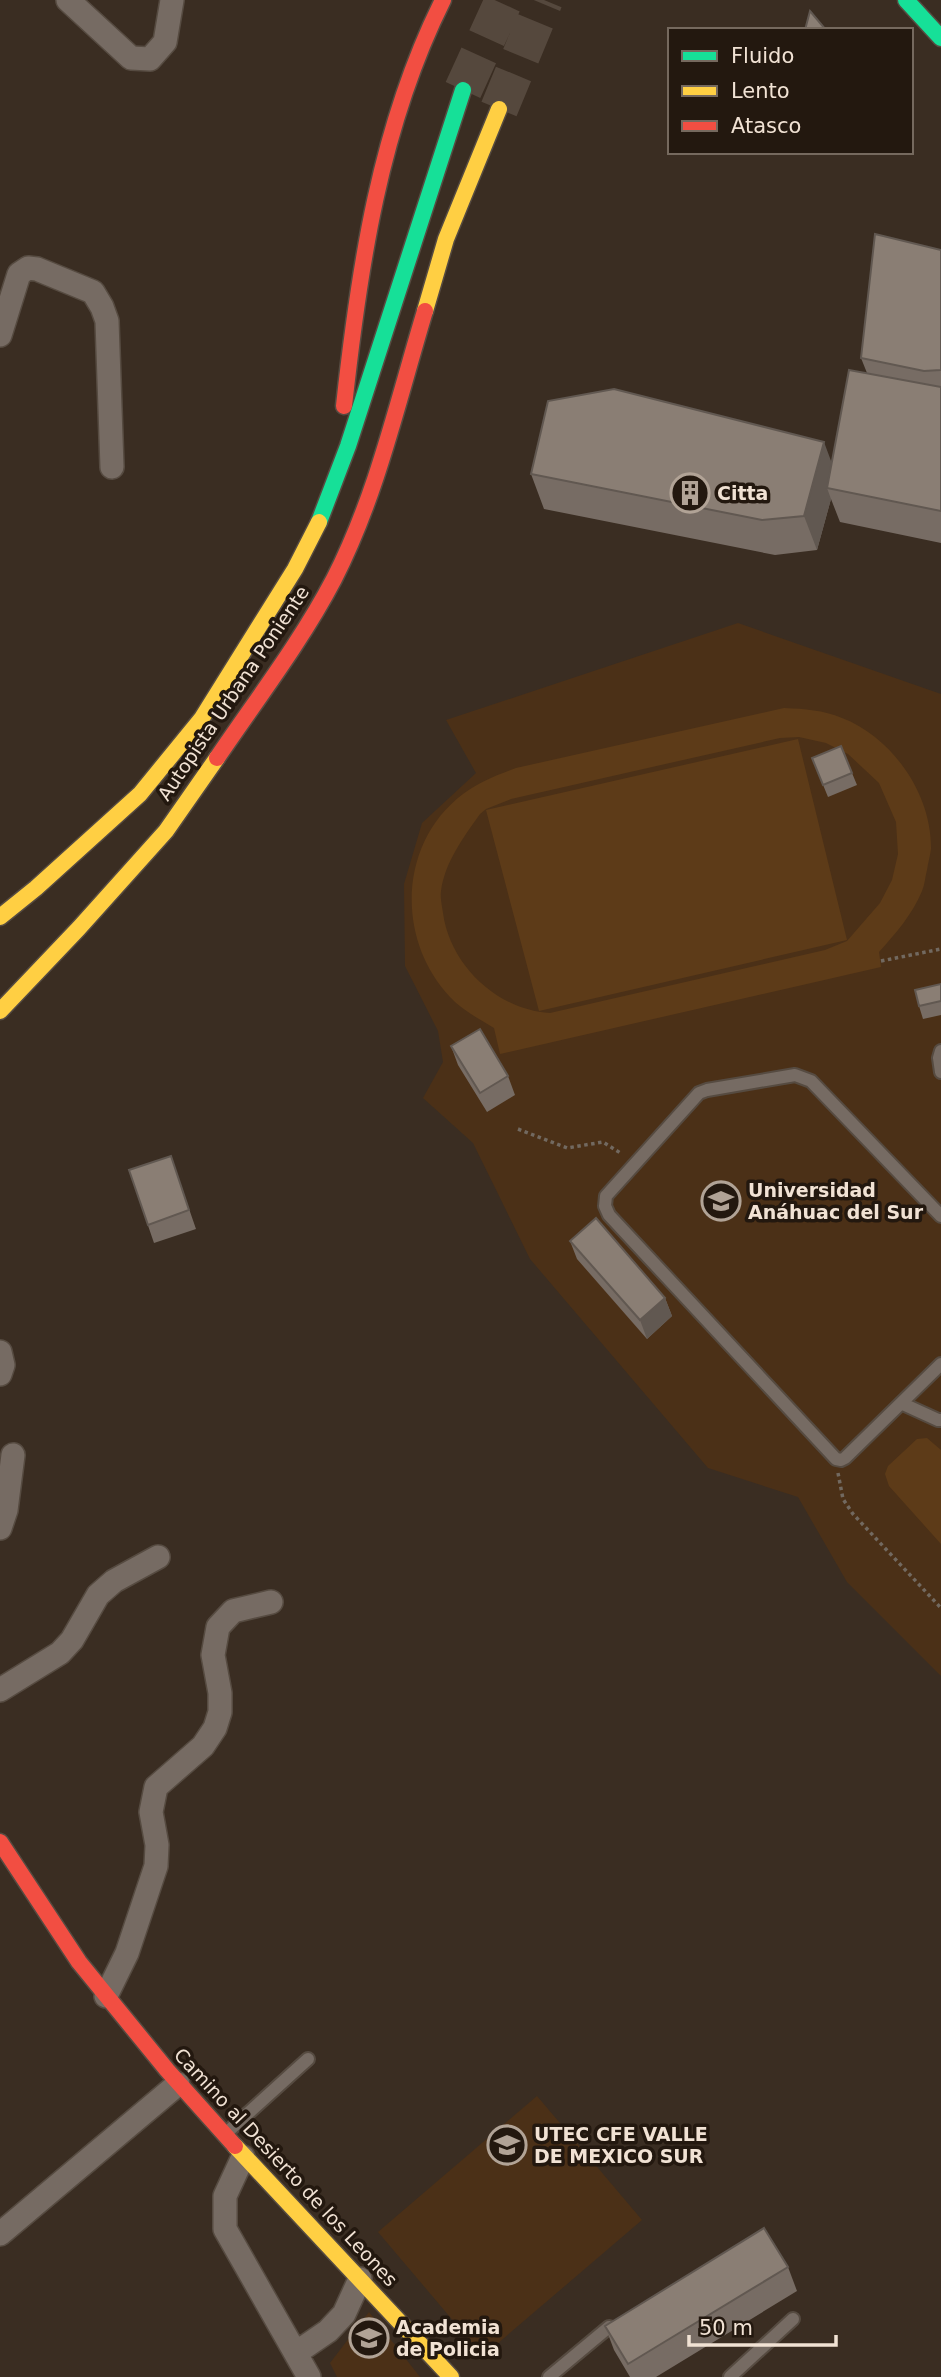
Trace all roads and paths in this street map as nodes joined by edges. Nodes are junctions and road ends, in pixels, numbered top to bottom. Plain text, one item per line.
1 (68, 0) edge
2 (172, 0) edge
3 (443, 0) edge
4 (906, 0) edge
5 (941, 38) edge
6 (463, 90) tunnel mouth
7 (499, 109) tunnel mouth
8 (0, 335) edge
9 (348, 446) junction
10 (112, 467) dead end
11 (0, 917) edge
12 (941, 949) edge
13 (881, 961) dead end
14 (0, 1011) edge
15 (941, 1051) edge
16 (941, 1072) edge
17 (518, 1129) dead end
18 (634, 1166) junction
19 (941, 1216) edge
20 (0, 1352) edge
21 (941, 1364) edge
22 (0, 1374) edge
23 (903, 1404) junction
24 (941, 1420) edge
25 (13, 1455) dead end
26 (836, 1459) junction
27 (0, 1528) edge
28 (158, 1557) dead end
29 (271, 1602) dead end
30 (941, 1608) edge
31 (0, 1690) edge
32 (0, 1842) edge
33 (106, 1996) junction
34 (308, 2059) dead end
35 (178, 2084) junction
36 (223, 2135) junction
37 (243, 2157) junction
38 (0, 2234) edge
39 (360, 2279) junction
40 (793, 2319) dead end
41 (609, 2328) edge
42 (296, 2353) junction
43 (309, 2377) edge
44 (451, 2377) edge
45 (549, 2377) edge
46 (730, 2377) edge

1 - 2 street
3 - 9 main road
4 - 5 main road
6 - 9 main road, Autopista Urbana Poniente
7 - 14 main road, Autopista Urbana Poniente
8 - 10 street
9 - 11 main road, Autopista Urbana Poniente
12 - 13 path
15 - 16 lane
17 - 18 path
18 - 19 lane
18 - 26 lane
20 - 22 street
21 - 23 lane
23 - 24 lane
23 - 26 lane
25 - 27 street
26 - 30 path
28 - 31 street
29 - 33 street
32 - 33 main road, Camino al Desierto de los Leones
33 - 35 main road, Camino al Desierto de los Leones
34 - 36 lane
35 - 36 main road, Camino al Desierto de los Leones
35 - 38 street
36 - 37 main road, Camino al Desierto de los Leones
37 - 39 main road, Camino al Desierto de los Leones
37 - 42 street
39 - 42 street
39 - 44 main road, Camino al Desierto de los Leones
40 - 46 lane
41 - 45 lane
42 - 43 street

